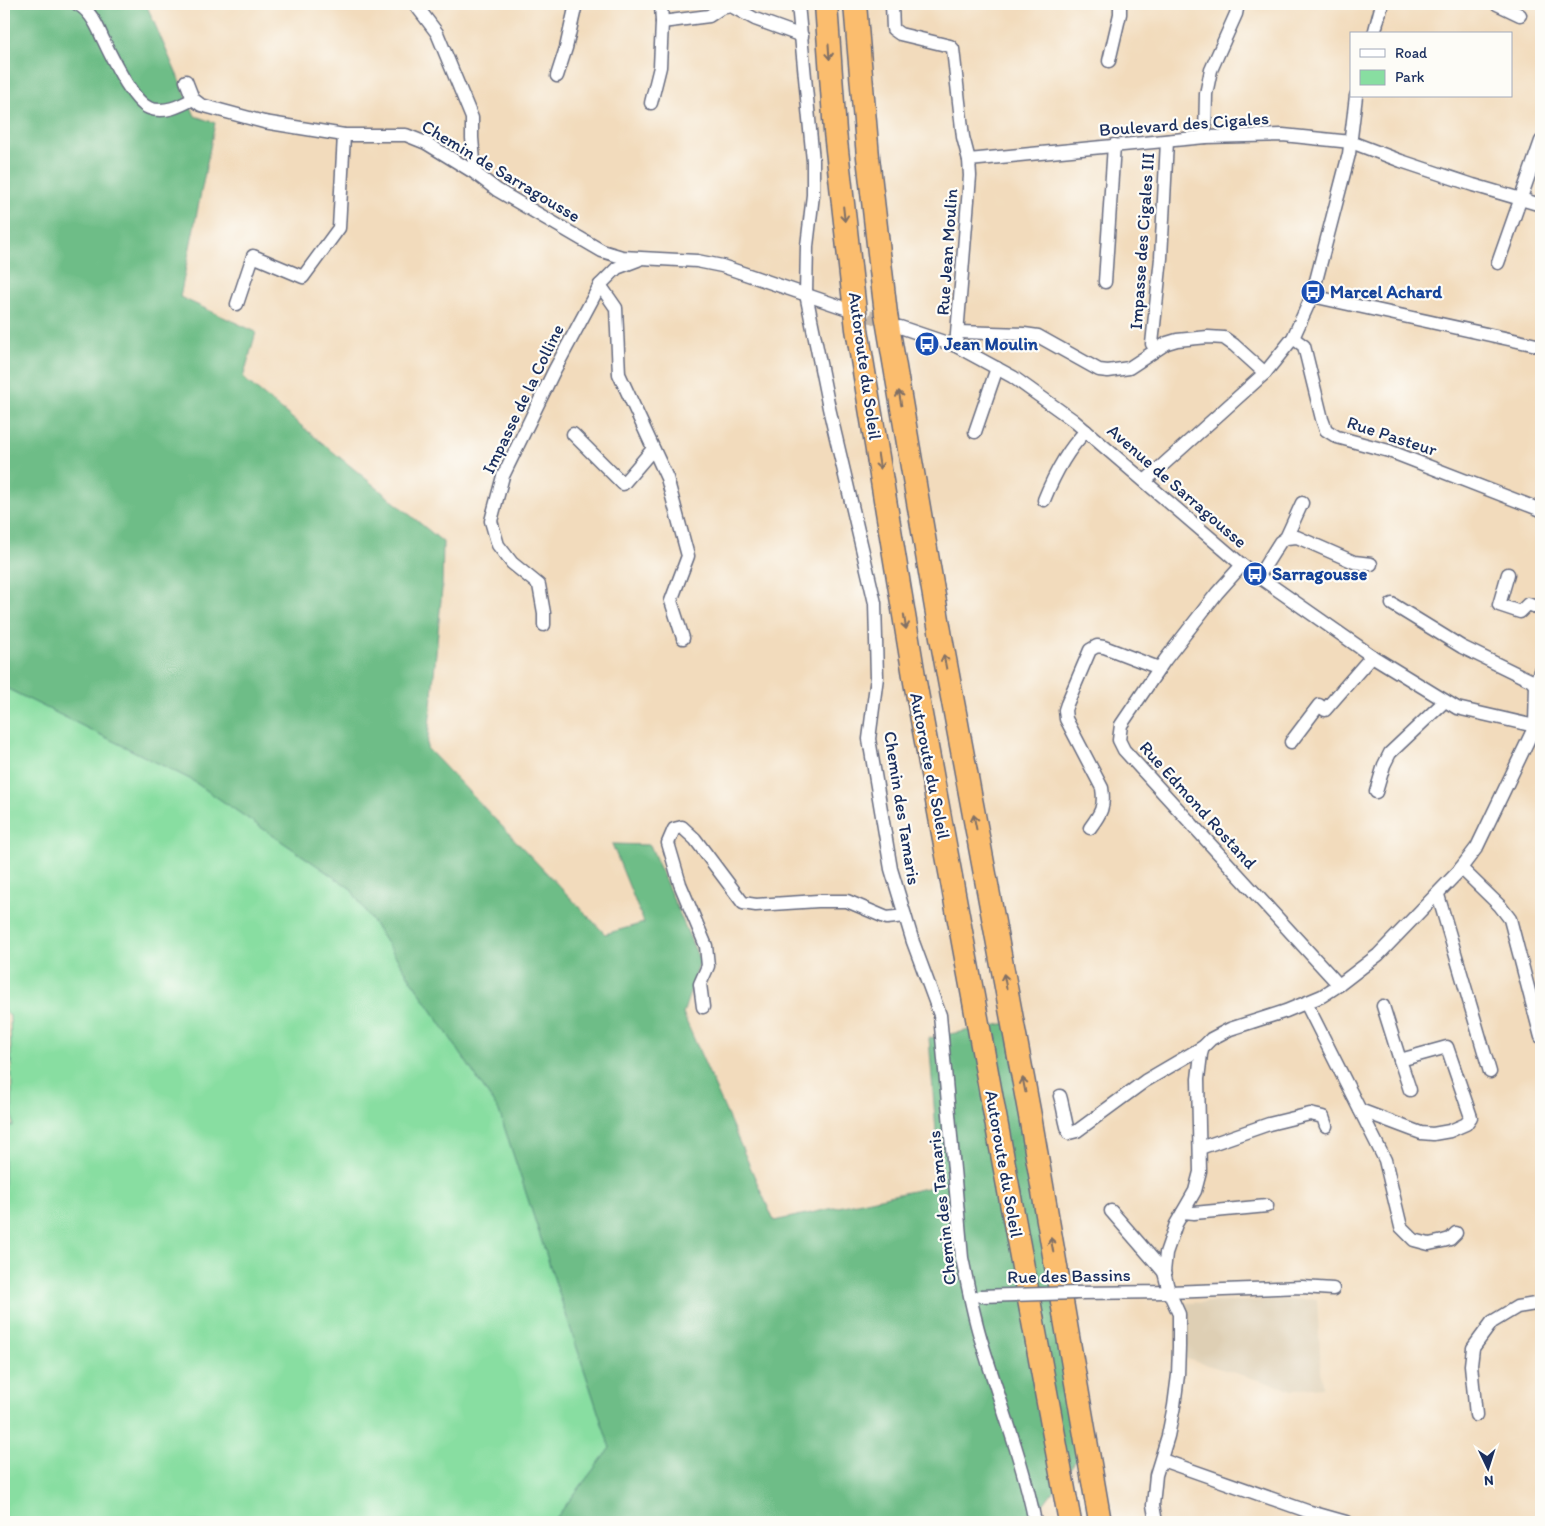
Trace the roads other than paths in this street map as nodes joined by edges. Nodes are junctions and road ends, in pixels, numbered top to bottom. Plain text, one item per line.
1 (77, 4) edge
2 (415, 4) edge
3 (576, 4) edge
4 (661, 4) edge
5 (798, 4) edge
6 (826, 4) edge
7 (856, 4) edge
8 (892, 4) edge
9 (1120, 4) edge
10 (1238, 4) edge
11 (1382, 4) edge
12 (1497, 4) edge
13 (1520, 14) dead end
14 (662, 22) junction
15 (1375, 32) edge
16 (802, 36) junction
17 (1109, 61) dead end
18 (558, 76) dead end
19 (186, 81) dead end
20 (1356, 98) edge
21 (193, 99) junction
22 (651, 102) dead end
23 (344, 135) junction
24 (1205, 137) junction
25 (1167, 141) junction
26 (1541, 141) edge
27 (1351, 142) junction
28 (1114, 146) junction
29 (969, 160) junction
30 (476, 173) junction
31 (1522, 200) junction
32 (1541, 205) edge
33 (642, 258) junction
34 (1498, 263) dead end
35 (1105, 282) dead end
36 (600, 285) junction
37 (806, 294) junction
38 (1312, 296) junction
39 (237, 304) dead end
40 (845, 308) tunnel mouth
41 (900, 328) tunnel mouth
42 (958, 332) junction
43 (1294, 338) junction
44 (1152, 344) dead end
45 (956, 346) junction
46 (1541, 346) edge
47 (997, 368) junction
48 (1265, 373) junction
49 (1086, 431) junction
50 (975, 432) dead end
51 (573, 434) dead end
52 (653, 449) junction
53 (1145, 482) junction
54 (1044, 500) dead end
55 (1302, 503) dead end
56 (1541, 510) edge
57 (1286, 538) junction
58 (1370, 564) dead end
59 (1242, 565) junction
60 (1508, 574) dead end
61 (1258, 577) junction
62 (1392, 604) dead end
63 (1541, 609) edge
64 (544, 625) dead end
65 (683, 638) dead end
66 (1372, 656) junction
67 (1159, 668) junction
68 (1541, 668) edge
69 (1536, 683) junction
70 (1445, 701) junction
71 (1538, 726) edge
72 (1291, 742) dead end
73 (1376, 792) dead end
74 (1090, 828) dead end
75 (1461, 868) junction
76 (1438, 895) junction
77 (905, 916) junction
78 (1340, 985) junction
79 (1306, 1002) junction
80 (1383, 1006) dead end
81 (704, 1007) dead end
82 (1541, 1037) edge
83 (1203, 1047) junction
84 (1400, 1060) junction
85 (1490, 1072) dead end
86 (1410, 1090) dead end
87 (1060, 1096) dead end
88 (1360, 1110) junction
89 (1326, 1126) dead end
90 (1200, 1148) junction
91 (1266, 1206) dead end
92 (1111, 1211) dead end
93 (1183, 1212) junction
94 (1456, 1233) dead end
95 (1164, 1272) junction
96 (1333, 1289) dead end
97 (1169, 1292) junction
98 (975, 1296) junction
99 (1541, 1303) edge
100 (1072, 1362) junction
101 (1040, 1366) junction
102 (1476, 1415) dead end
103 (1162, 1460) junction
104 (1306, 1517) edge
105 (1035, 1522) edge
106 (1060, 1522) edge
107 (1070, 1522) edge
108 (1100, 1522) edge
109 (1116, 1522) edge
110 (1156, 1522) edge
111 (1346, 1522) edge

1 - 21 street
2 - 30 street
3 - 18 street
4 - 14 street
5 - 16 street, Chemin des Tamaris
6 -> 101 highway, Autoroute du Soleil
100 -> 7 highway, Autoroute du Soleil
8 - 29 street, Rue Jean Moulin
9 - 17 street
10 - 24 street
11 - 15 street
12 - 13 street
14 - 16 street
14 - 22 street
16 - 37 street, Chemin des Tamaris
19 - 21 street
20 - 27 street
21 - 23 street, Chemin de Sarragousse
23 - 30 street, Chemin de Sarragousse
23 - 39 street
24 - 25 street, Boulevard des Cigales
24 - 27 street, Boulevard des Cigales
25 - 28 street, Boulevard des Cigales
25 - 44 street, Impasse des Cigales III
26 - 31 street
27 - 31 street, Boulevard des Cigales
27 - 38 street
28 - 29 street, Boulevard des Cigales
28 - 35 street
29 - 42 street, Rue Jean Moulin
30 - 33 street, Chemin de Sarragousse
31 - 32 street, Boulevard des Cigales
31 - 34 street
33 - 36 street, Impasse de la Colline
33 - 37 street, Chemin de Sarragousse
36 - 52 street
36 - 64 street, Impasse de la Colline
37 - 40 street
37 - 77 street, Chemin des Tamaris
38 - 43 street
38 - 46 street
41 - 45 street, Avenue de Sarragousse
42 - 45 street, Rue Jean Moulin
42 - 48 street
43 - 48 street
43 - 56 street, Rue Pasteur
45 - 47 street, Avenue de Sarragousse
47 - 49 street, Avenue de Sarragousse
47 - 50 street
48 - 53 street
49 - 53 street, Avenue de Sarragousse
49 - 54 street
51 - 52 street
52 - 65 street
53 - 59 street, Avenue de Sarragousse
55 - 57 street
57 - 58 street
57 - 61 street
59 - 61 street, Avenue de Sarragousse
59 - 67 street, Rue Edmond Rostand
60 - 63 street
61 - 66 street, Avenue de Sarragousse
62 - 69 street
66 - 70 street, Avenue de Sarragousse
66 - 72 street
67 - 74 street
67 - 78 street, Rue Edmond Rostand
68 - 69 street
69 - 71 street
70 - 71 street, Avenue de Sarragousse
70 - 73 street
71 - 75 street
75 - 76 street
75 - 82 street
76 - 78 street
76 - 85 street
77 - 81 street
77 - 98 street, Chemin des Tamaris
78 - 79 street
79 - 83 street
79 - 88 street
80 - 84 street
83 - 87 street
83 - 90 street
84 - 86 street
84 - 88 street
88 - 94 street
89 - 90 street
90 - 93 street
91 - 93 street
92 - 95 street
93 - 95 street
95 - 97 street
96 - 97 street, Rue des Bassins
97 - 98 street, Rue des Bassins, bridge
97 - 103 street
98 - 105 street, Chemin des Tamaris
99 - 102 street
100 - 108 highway, Autoroute du Soleil
100 - 109 highway
101 - 106 highway
101 - 107 highway, Autoroute du Soleil
103 - 104 street
103 - 110 street
104 - 111 street

